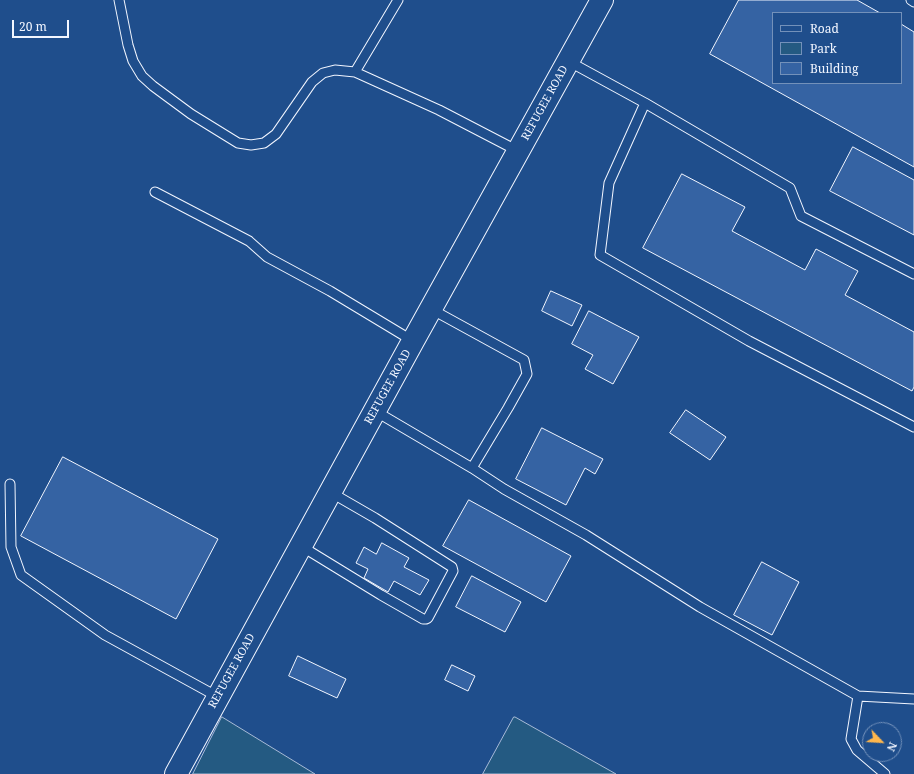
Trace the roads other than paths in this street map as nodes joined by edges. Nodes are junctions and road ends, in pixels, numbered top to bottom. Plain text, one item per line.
1 (119, 0) edge
2 (398, 0) edge
3 (602, 0) edge
4 (911, 0) edge
5 (914, 2) edge
6 (568, 61) junction
7 (355, 72) junction
8 (645, 103) junction
9 (518, 151) junction
10 (155, 192) dead end
11 (914, 274) edge
12 (431, 309) junction
13 (413, 341) junction
14 (375, 411) junction
15 (914, 427) edge
16 (472, 468) junction
17 (10, 484) dead end
18 (330, 492) junction
19 (300, 546) junction
20 (858, 696) junction
21 (218, 697) junction
22 (914, 699) edge
23 (176, 774) edge
24 (885, 774) edge

1 - 7 lane
2 - 7 lane
3 - 6 main road, REFUGEE ROAD
4 - 5 lane
6 - 8 lane
6 - 9 main road, REFUGEE ROAD
7 - 9 lane
8 - 11 lane
8 - 15 lane
9 - 12 main road, REFUGEE ROAD
10 - 13 lane
12 - 13 main road, REFUGEE ROAD
12 - 16 lane
13 - 14 main road, REFUGEE ROAD
14 - 16 lane
14 - 18 main road, REFUGEE ROAD
16 - 20 lane
17 - 21 lane
18 - 19 main road, REFUGEE ROAD
18 - 19 lane
19 - 21 main road, REFUGEE ROAD
20 - 22 lane
20 - 24 lane
21 - 23 main road, REFUGEE ROAD

